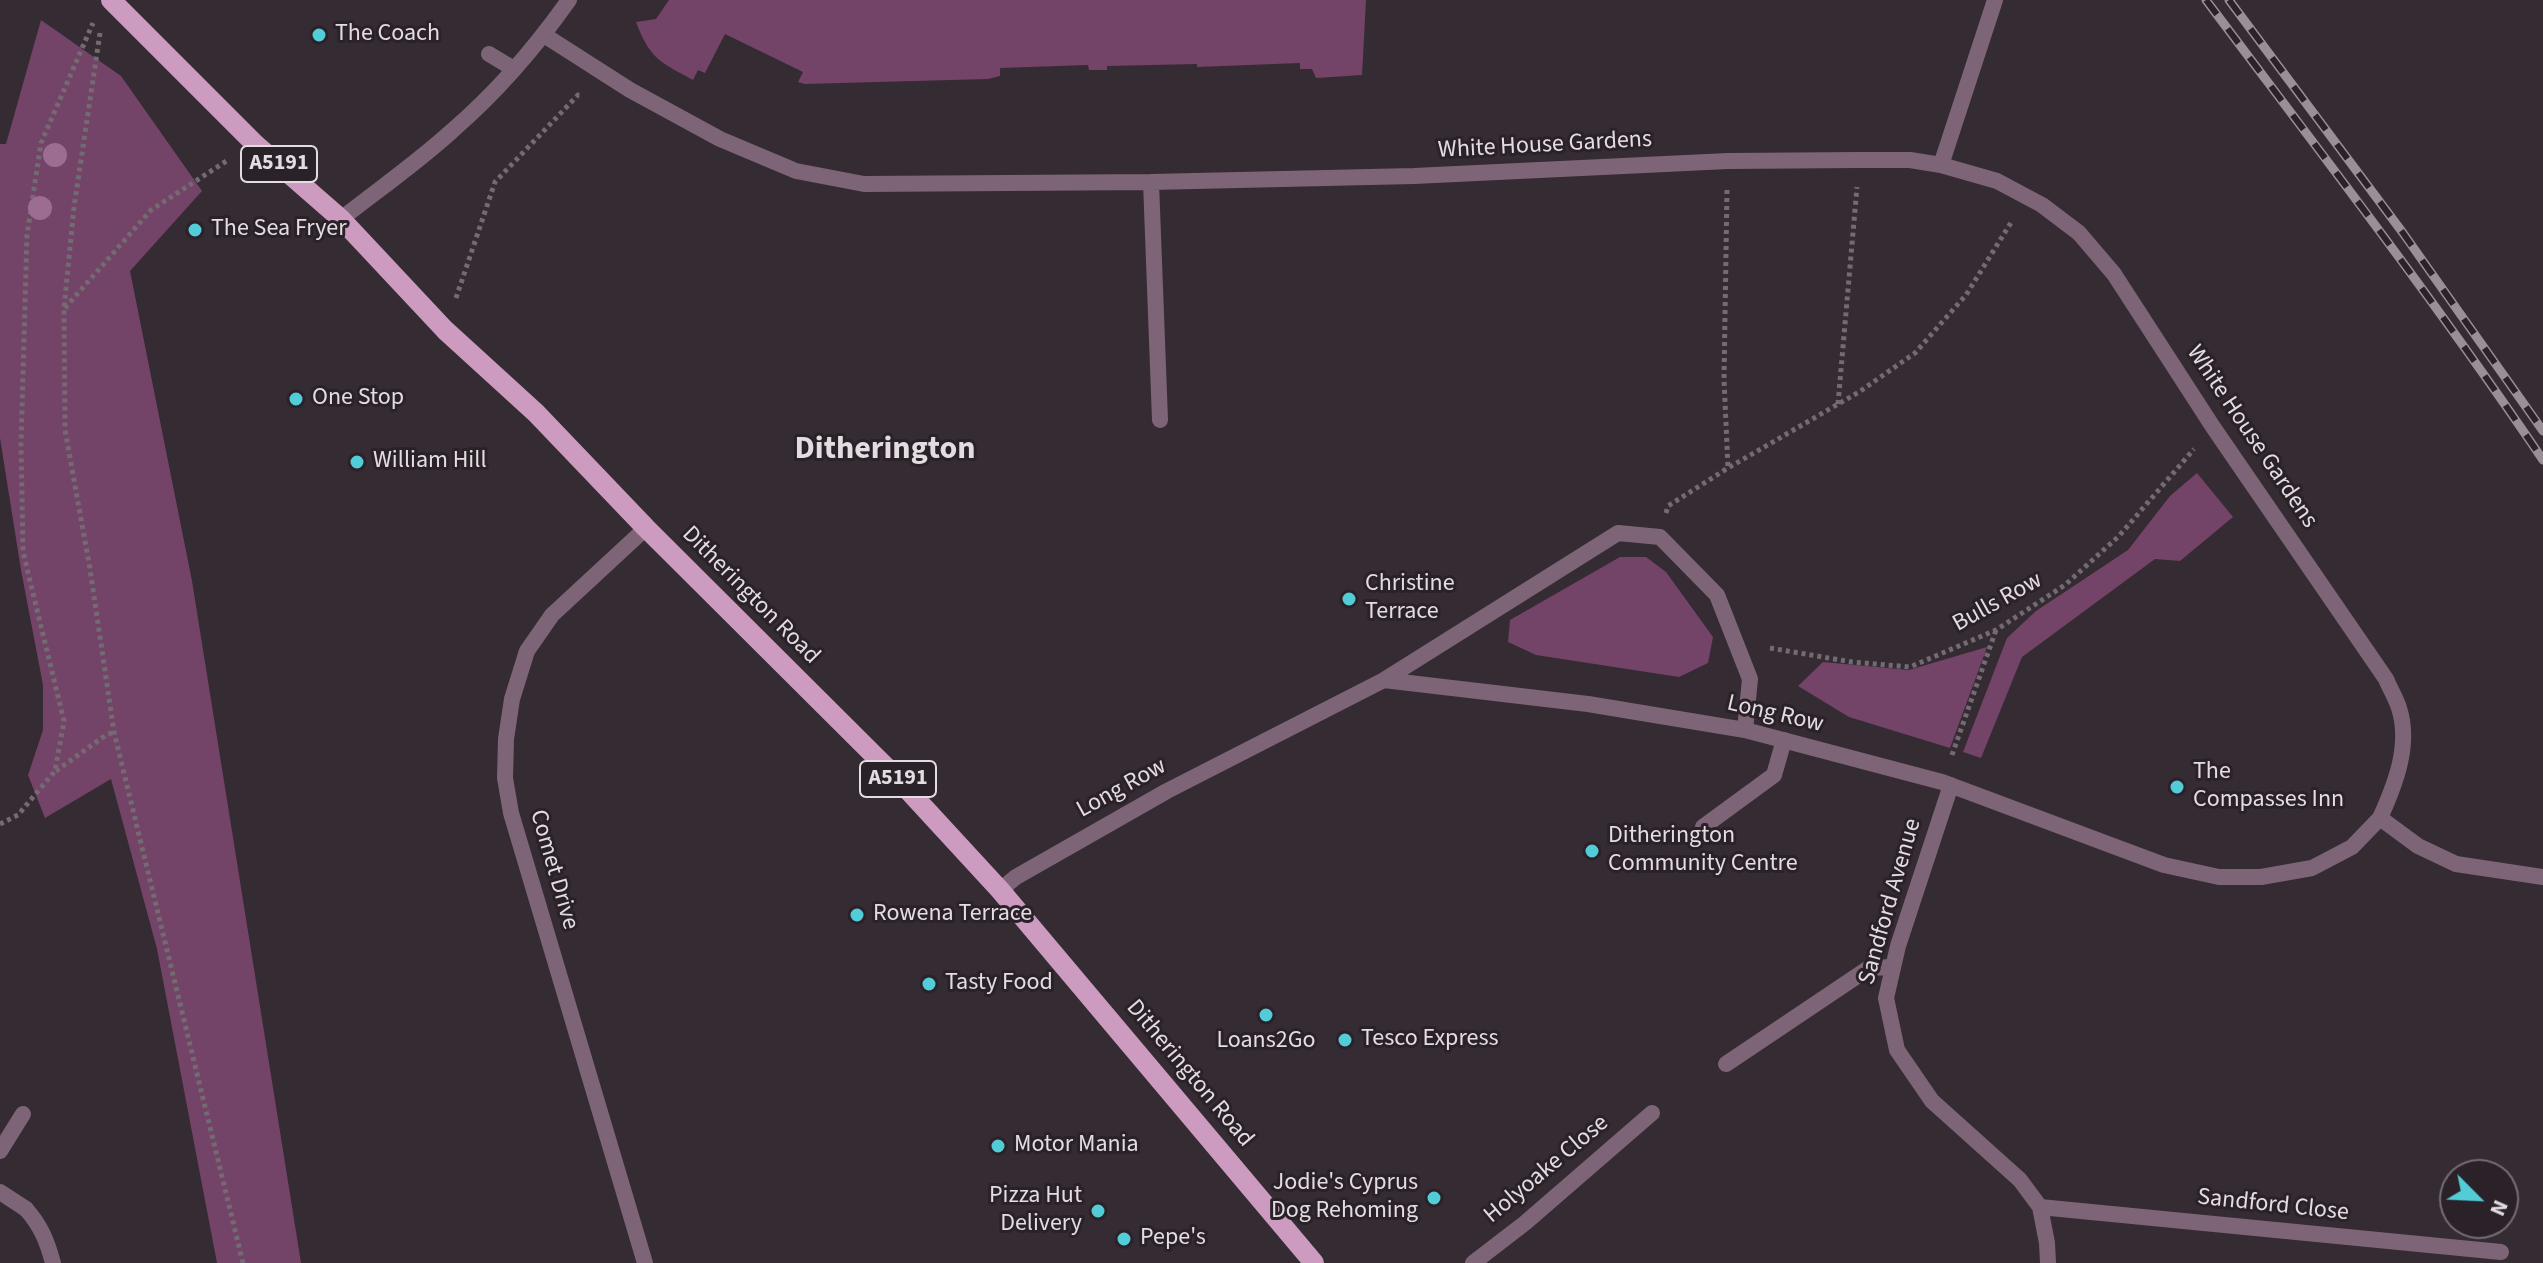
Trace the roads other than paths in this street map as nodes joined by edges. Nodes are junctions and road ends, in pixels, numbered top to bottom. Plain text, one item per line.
1 (569, 0) edge
2 (1995, 0) edge
3 (104, 7) edge
4 (544, 35) junction
5 (489, 54) dead end
6 (514, 69) junction
7 (1941, 165) junction
8 (1151, 182) junction
9 (341, 219) junction
10 (1160, 420) dead end
11 (646, 528) junction
12 (1384, 680) junction
13 (1745, 730) junction
14 (1784, 740) junction
15 (1946, 784) junction
16 (2380, 818) junction
17 (1703, 827) dead end
18 (2543, 877) edge
19 (1000, 890) junction
20 (1893, 967) junction
21 (1726, 1064) dead end
22 (1652, 1113) dead end
23 (23, 1114) dead end
24 (0, 1151) edge
25 (0, 1192) edge
26 (2040, 1207) junction
27 (2501, 1252) dead end
28 (53, 1263) edge
29 (645, 1263) edge
30 (1314, 1263) edge
31 (1473, 1263) edge
32 (2048, 1263) edge

1 - 4 street
2 - 7 street
3 - 9 main road, Ditherington Road / A5191
4 - 6 street
4 - 8 street, White House Gardens
5 - 6 street
6 - 9 street
7 - 8 street, White House Gardens
7 - 16 street, White House Gardens
8 - 10 street
9 - 11 main road, Ditherington Road / A5191
11 - 19 main road, Ditherington Road / A5191
11 - 29 street, Comet Drive
12 - 13 street, Long Row
12 - 13 street
12 - 19 street, Long Row
13 - 14 street, Long Row
14 - 15 street, Long Row
14 - 17 street
15 - 16 street, Long Row
15 - 20 street, Sandford Avenue
16 - 18 street
19 - 30 main road, Ditherington Road / A5191
20 - 21 street
20 - 26 street, Sandford Avenue
22 - 31 street, Holyoake Close
23 - 24 street
25 - 28 street
26 - 27 street, Sandford Close
26 - 32 street, Sandford Avenue

